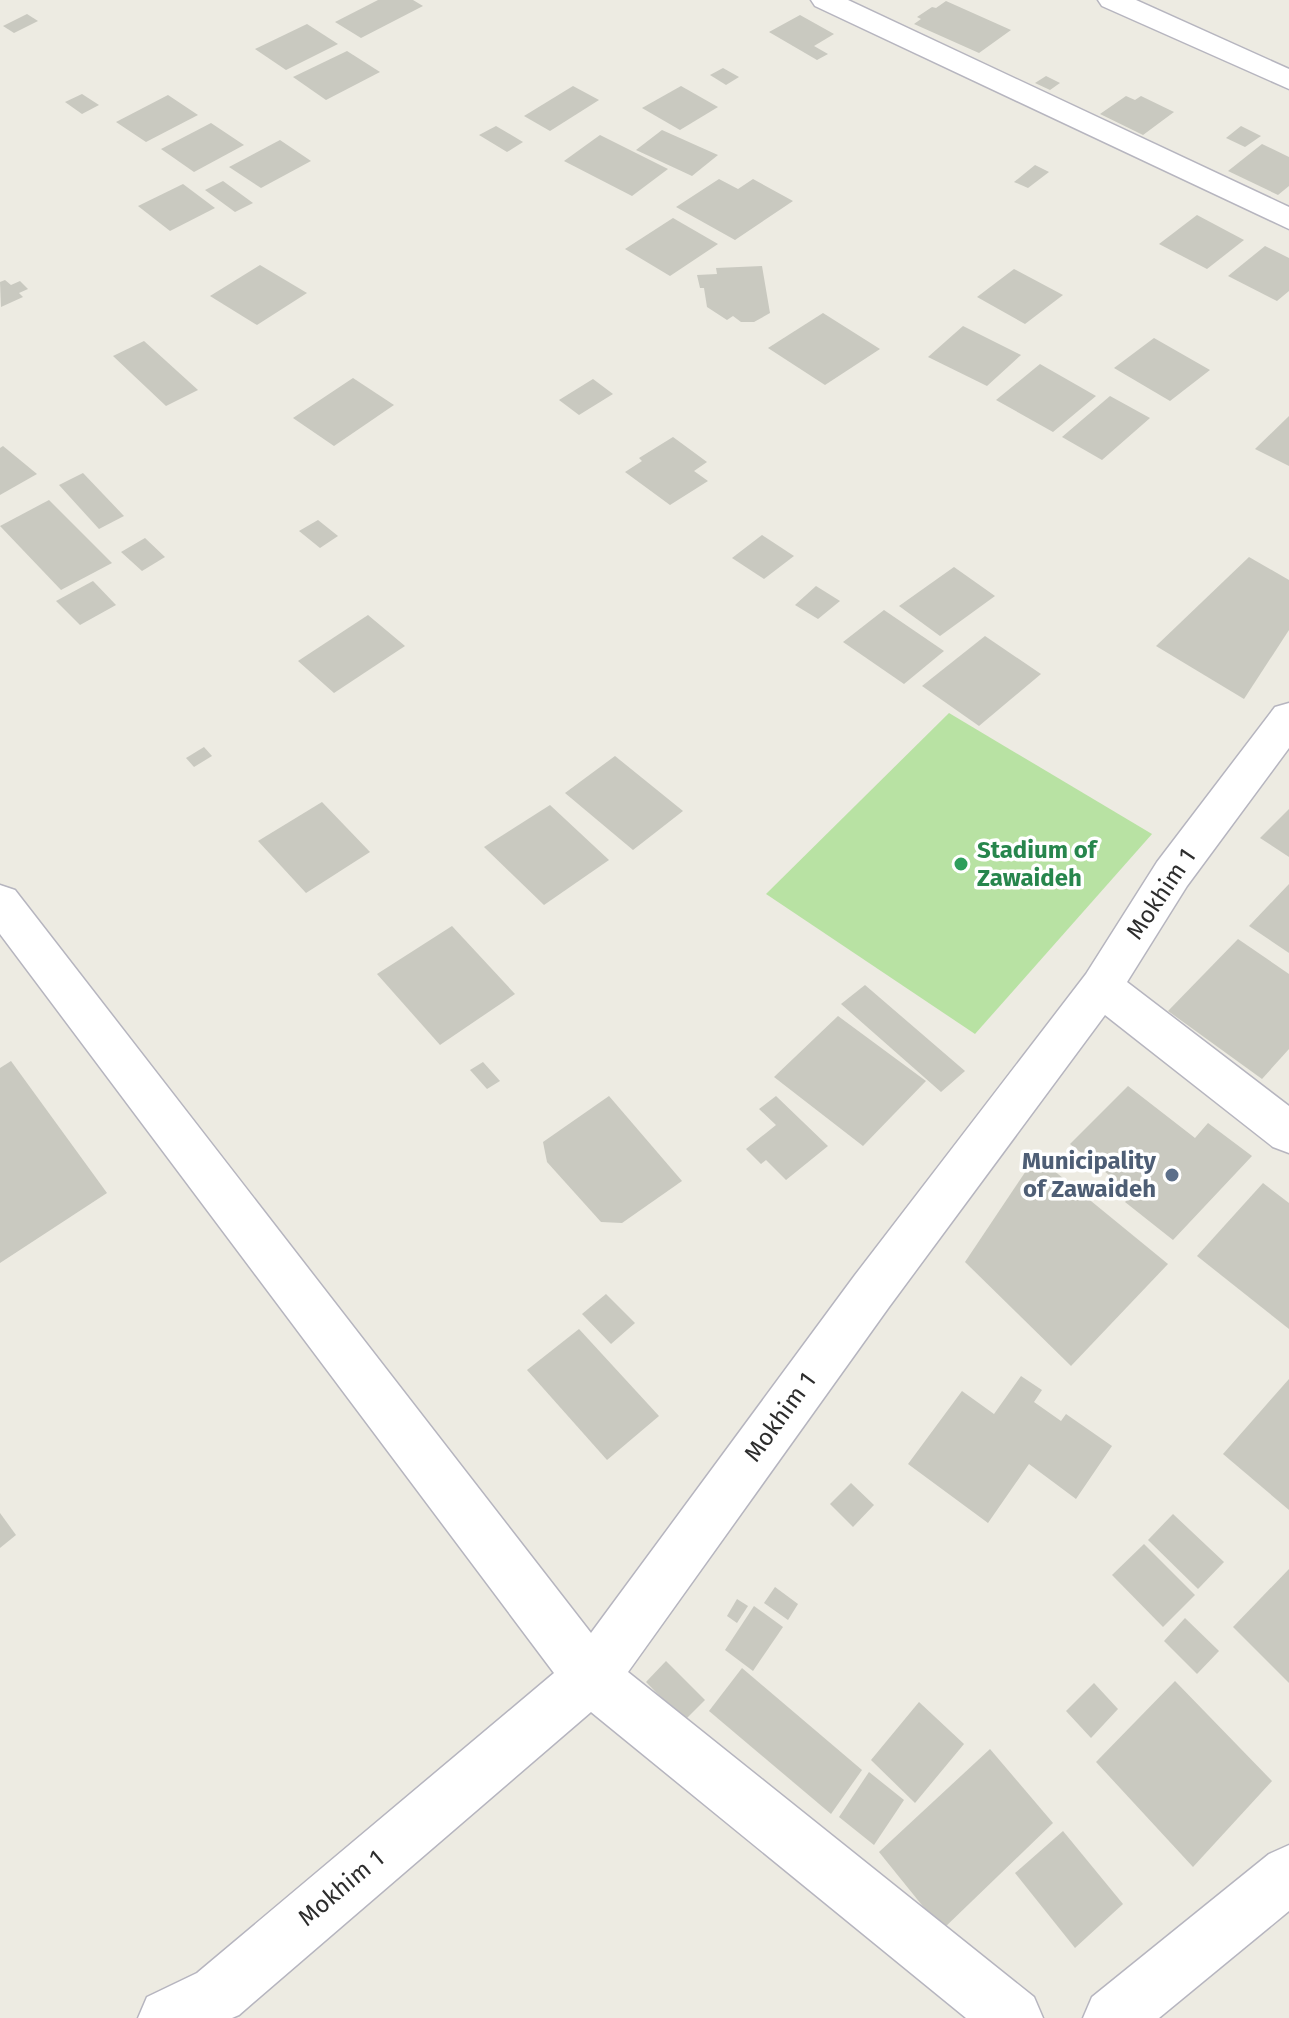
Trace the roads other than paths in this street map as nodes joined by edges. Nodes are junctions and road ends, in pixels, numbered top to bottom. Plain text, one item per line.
1 (825, 0) edge
2 (1112, 0) edge
3 (862, 7) edge
4 (1289, 80) edge
5 (1289, 219) edge
6 (1285, 732) edge
7 (0, 902) edge
8 (1101, 987) junction
9 (1289, 1133) edge
10 (591, 1677) junction
11 (1289, 1874) edge
12 (203, 2010) edge
13 (1013, 2018) edge
14 (1113, 2018) edge

1 - 3 street
2 - 4 street
3 - 5 street
6 - 8 street, Mokhim 1
7 - 10 street
8 - 9 street
8 - 10 street, Mokhim 1
10 - 12 street, Mokhim 1
10 - 13 street
11 - 14 street

